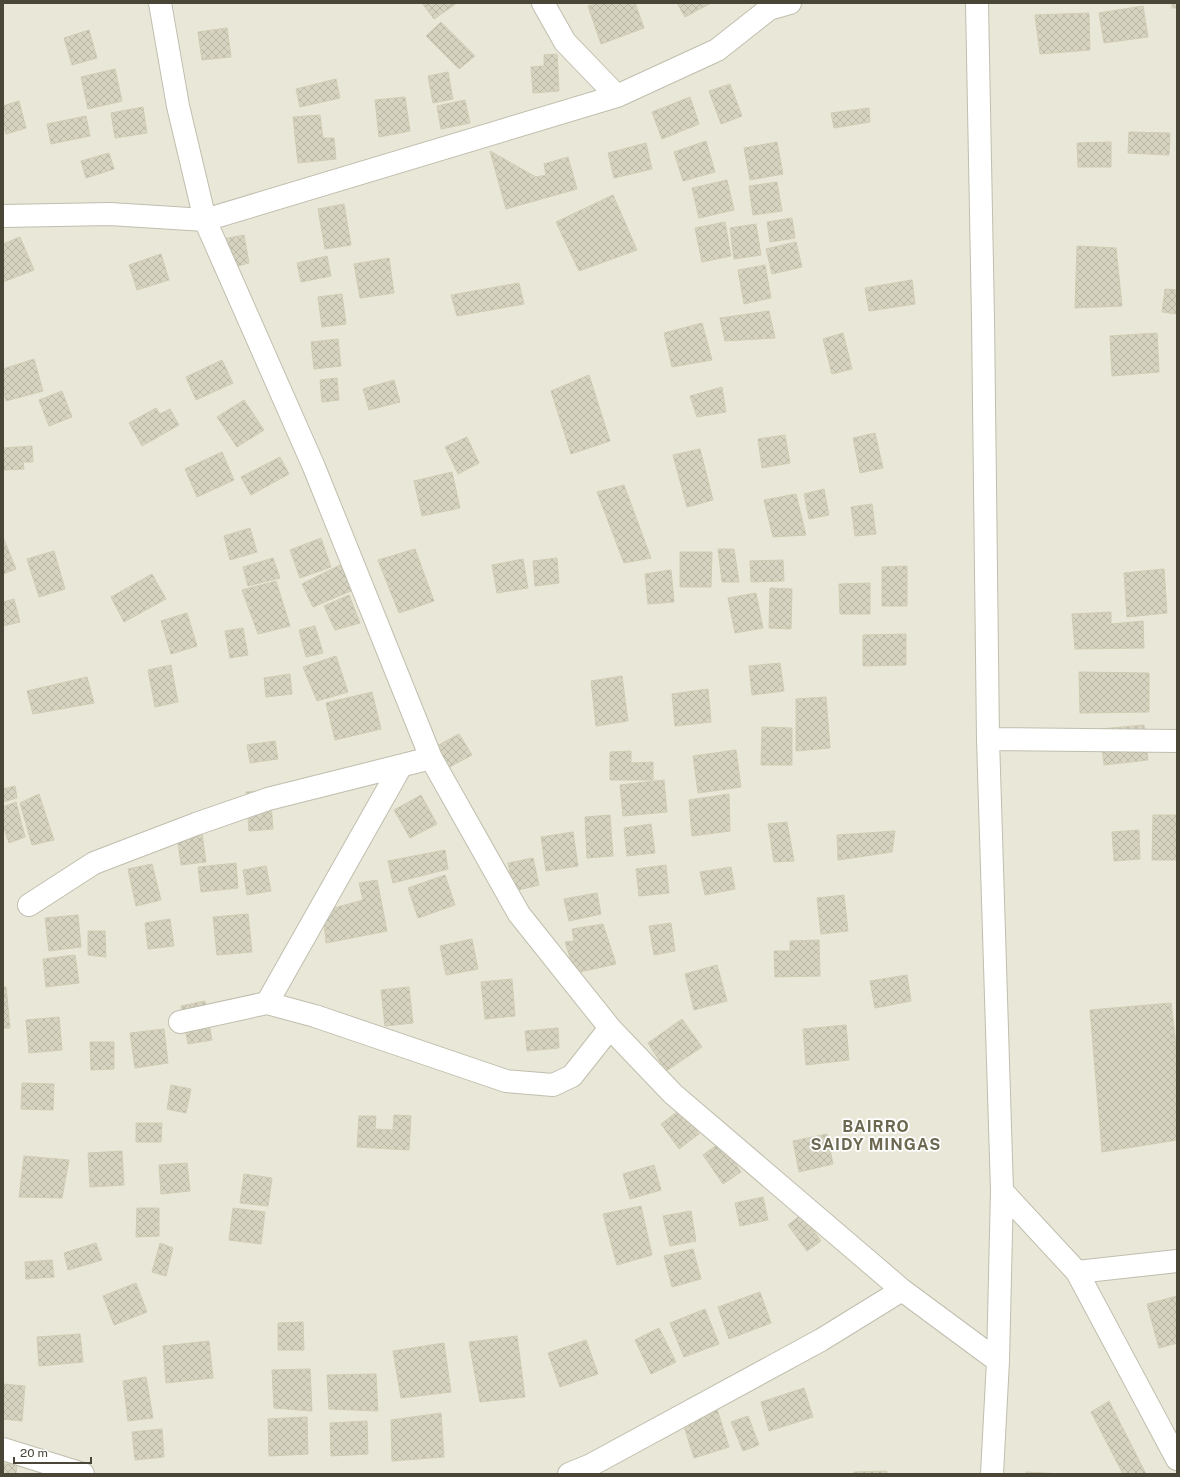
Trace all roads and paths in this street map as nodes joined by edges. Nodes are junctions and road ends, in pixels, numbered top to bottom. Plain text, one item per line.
1 (160, 3) edge
2 (543, 3) edge
3 (790, 3) edge
4 (977, 3) edge
5 (768, 6) edge
6 (618, 96) junction
7 (3, 216) edge
8 (205, 220) junction
9 (988, 739) junction
10 (1177, 741) edge
11 (431, 758) junction
12 (401, 766) junction
13 (29, 905) dead end
14 (267, 1003) junction
15 (180, 1022) dead end
16 (610, 1028) junction
17 (1002, 1191) junction
18 (1177, 1261) edge
19 (1077, 1272) junction
20 (902, 1290) junction
21 (998, 1361) junction
22 (3, 1449) edge
23 (1177, 1459) edge
24 (83, 1474) edge
25 (570, 1474) edge
26 (992, 1474) edge

1 - 8 street
2 - 6 street
3 - 5 street
4 - 9 street
5 - 6 street
6 - 8 street
7 - 8 street
8 - 11 street
9 - 10 street
9 - 17 street
11 - 12 street
11 - 16 street
12 - 13 street
12 - 14 street
14 - 15 street
14 - 16 street
16 - 20 street
17 - 19 street
17 - 21 street
18 - 19 street
19 - 23 street
20 - 21 street
20 - 25 street
21 - 26 street
22 - 24 street

